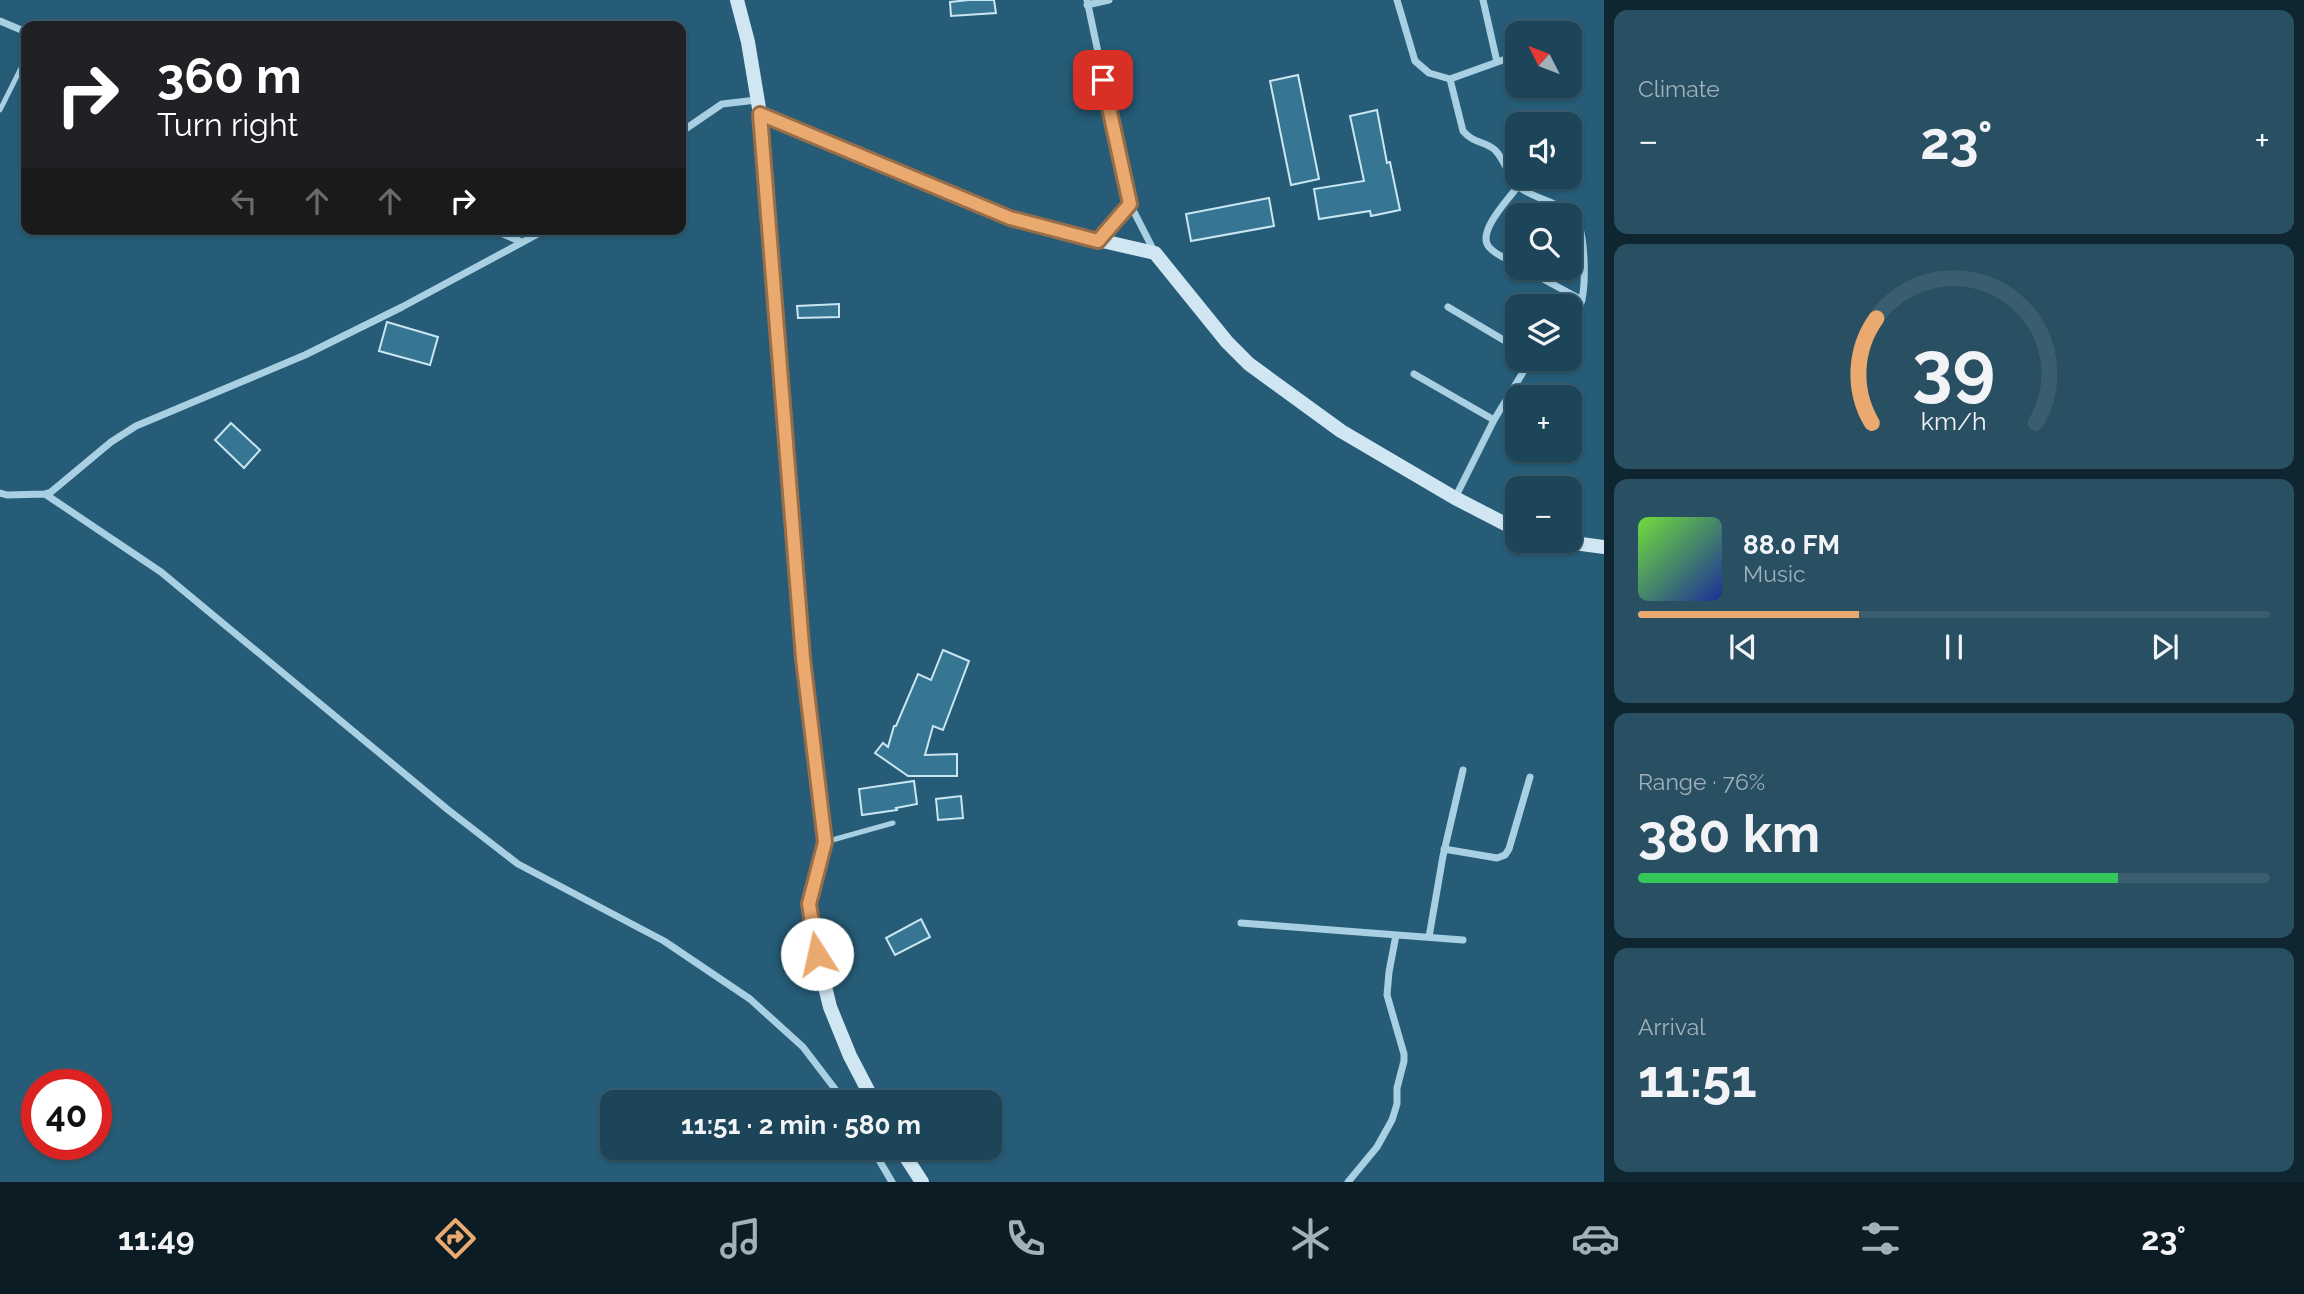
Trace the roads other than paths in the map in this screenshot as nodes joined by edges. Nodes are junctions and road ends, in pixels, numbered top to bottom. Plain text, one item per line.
1 (737, 0) edge
2 (1109, 0) edge
3 (1397, 0) edge
4 (1483, 0) edge
5 (1087, 2) edge
6 (0, 22) edge
7 (21, 30) edge
8 (1505, 59) edge
9 (1497, 62) junction
10 (21, 68) edge
11 (1450, 79) junction
12 (758, 107) junction
13 (0, 110) edge
14 (686, 129) edge
15 (1505, 165) edge
16 (1524, 189) edge
17 (1505, 203) edge
18 (1130, 204) junction
19 (505, 235) edge
20 (535, 235) edge
21 (1098, 241) junction
22 (522, 242) junction
23 (1155, 253) junction
24 (1505, 258) edge
25 (1545, 280) edge
26 (1571, 294) edge
27 (1582, 300) edge
28 (1448, 307) dead end
29 (1505, 341) edge
30 (1524, 371) edge
31 (1414, 374) dead end
32 (1494, 420) junction
33 (0, 493) edge
34 (45, 494) junction
35 (1455, 498) junction
36 (1505, 524) edge
37 (1582, 544) edge
38 (1604, 547) edge
39 (1463, 770) dead end
40 (1530, 778) dead end
41 (893, 823) dead end
42 (825, 842) junction
43 (1444, 849) junction
44 (1241, 923) dead end
45 (1396, 935) junction
46 (1429, 937) junction
47 (1463, 940) dead end
48 (836, 1090) edge
49 (868, 1090) edge
50 (879, 1160) edge
51 (908, 1160) edge
52 (892, 1182) edge
53 (922, 1182) edge
54 (1348, 1182) edge

1 - 12 street
2 - 5 street
3 - 11 street
4 - 9 street
5 - 18 street
6 - 7 street
8 - 9 street
9 - 11 street
10 - 13 lane
11 - 15 street
12 - 14 street
12 - 21 street
12 - 42 street
16 - 27 street
17 - 24 street
18 - 21 street
18 - 23 street
19 - 22 street
20 - 22 street
21 - 23 street
22 - 34 street
23 - 35 street
25 - 26 street
28 - 29 street
30 - 32 street
31 - 32 street
32 - 35 street
33 - 34 street
34 - 48 street
35 - 36 street
37 - 38 street
39 - 43 street
40 - 43 street
41 - 42 lane
42 - 49 street
43 - 46 street
44 - 45 street
45 - 46 street
45 - 54 street
46 - 47 street
50 - 52 street
51 - 53 street

